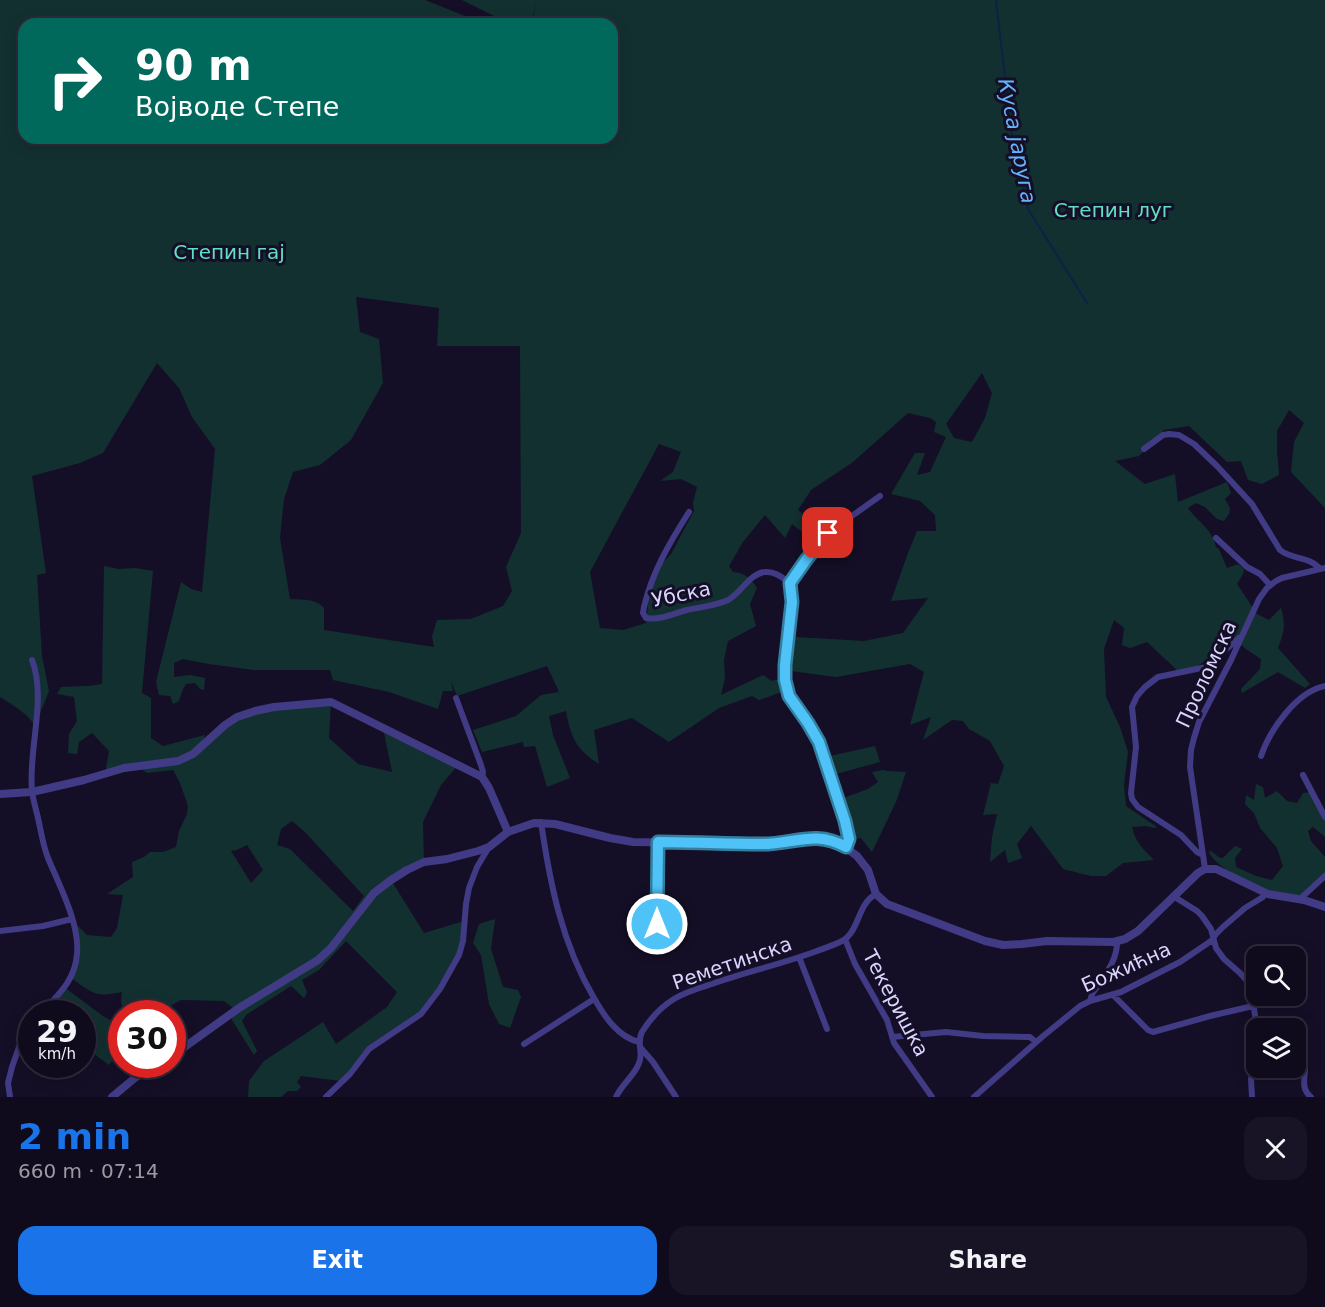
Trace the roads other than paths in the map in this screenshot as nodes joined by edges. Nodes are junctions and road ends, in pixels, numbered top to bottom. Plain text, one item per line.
1 (1144, 449) dead end
2 (880, 496) dead end
3 (689, 512) dead end
4 (1216, 538) dead end
5 (1323, 568) edge
6 (790, 583) junction
7 (1270, 585) junction
8 (1241, 637) junction
9 (32, 660) dead end
10 (1325, 686) edge
11 (456, 698) dead end
12 (1261, 756) dead end
13 (1303, 775) dead end
14 (482, 777) junction
15 (32, 792) junction
16 (0, 794) edge
17 (1325, 817) edge
18 (541, 822) junction
19 (508, 832) junction
20 (658, 842) junction
21 (491, 845) junction
22 (846, 847) junction
23 (1203, 855) junction
24 (1204, 869) junction
25 (1325, 876) edge
26 (1265, 893) junction
27 (876, 894) junction
28 (1173, 897) junction
29 (1300, 899) junction
30 (1325, 907) edge
31 (72, 919) junction
32 (0, 931) edge
33 (631, 934) dead end
34 (1214, 938) junction
35 (845, 939) junction
36 (1117, 941) junction
37 (799, 957) junction
38 (1246, 980) edge
39 (1113, 995) junction
40 (594, 999) junction
41 (53, 1000) edge
42 (1090, 1001) junction
43 (1253, 1006) joint
44 (1255, 1018) edge
45 (827, 1029) dead end
46 (892, 1037) junction
47 (1036, 1042) junction
48 (524, 1044) dead end
49 (639, 1044) junction
50 (186, 1046) edge
51 (18, 1050) edge
52 (135, 1078) edge
53 (1251, 1078) edge
54 (1304, 1078) edge
55 (10, 1097) edge
56 (112, 1097) edge
57 (326, 1097) edge
58 (616, 1097) edge
59 (676, 1097) edge
60 (932, 1097) edge
61 (974, 1097) edge
62 (1252, 1097) edge
63 (1311, 1097) edge

1 - 5 street
2 - 6 street
3 - 6 street, Убска
4 - 7 street
5 - 7 street
6 - 22 street
7 - 8 street, Проломска
8 - 23 street, Проломска
8 - 23 street
9 - 15 street
10 - 12 street
11 - 14 street
13 - 17 street
14 - 15 street
14 - 19 street
15 - 16 street
15 - 31 street
18 - 19 street
18 - 20 street
18 - 40 street
19 - 21 street
20 - 22 street
20 - 33 street
21 - 50 street
21 - 57 street
22 - 27 street
23 - 24 street, Проломска
24 - 26 street
24 - 28 street
25 - 29 street
26 - 29 street
26 - 34 street, Божићна
27 - 35 street, Текеришка
27 - 36 street
28 - 34 street
28 - 36 street
29 - 30 street
31 - 32 street
31 - 41 street
34 - 38 street
34 - 39 street, Божићна
35 - 37 street, Реметинска
35 - 46 street, Текеришка
36 - 42 street
37 - 45 street
37 - 49 street, Реметинска
39 - 42 street, Божићна
39 - 43 street
40 - 48 street
40 - 49 street
42 - 47 street, Божићна
43 - 44 street
46 - 47 street
46 - 60 street, Текеришка
47 - 61 street, Божићна
49 - 58 street, Реметинска
49 - 59 street
51 - 55 street
52 - 56 street
53 - 62 street
54 - 63 street

